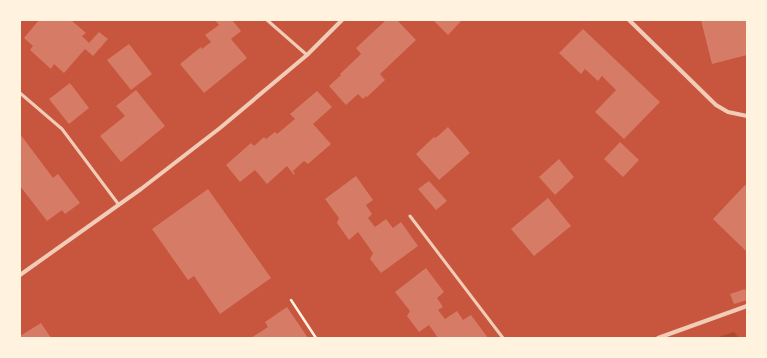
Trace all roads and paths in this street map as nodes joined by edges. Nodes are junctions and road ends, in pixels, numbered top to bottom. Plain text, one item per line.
1 (268, 20) edge
2 (342, 20) edge
3 (629, 20) edge
4 (307, 55) junction
5 (20, 93) edge
6 (747, 116) edge
7 (119, 205) junction
8 (410, 216) dead end
9 (20, 275) edge
10 (291, 300) dead end
11 (747, 306) edge
12 (316, 338) edge
13 (503, 338) edge
14 (658, 338) edge

1 - 4 lane
2 - 4 street
3 - 6 street
4 - 7 street
5 - 7 lane
7 - 9 street
8 - 13 lane
10 - 12 path
11 - 14 street

